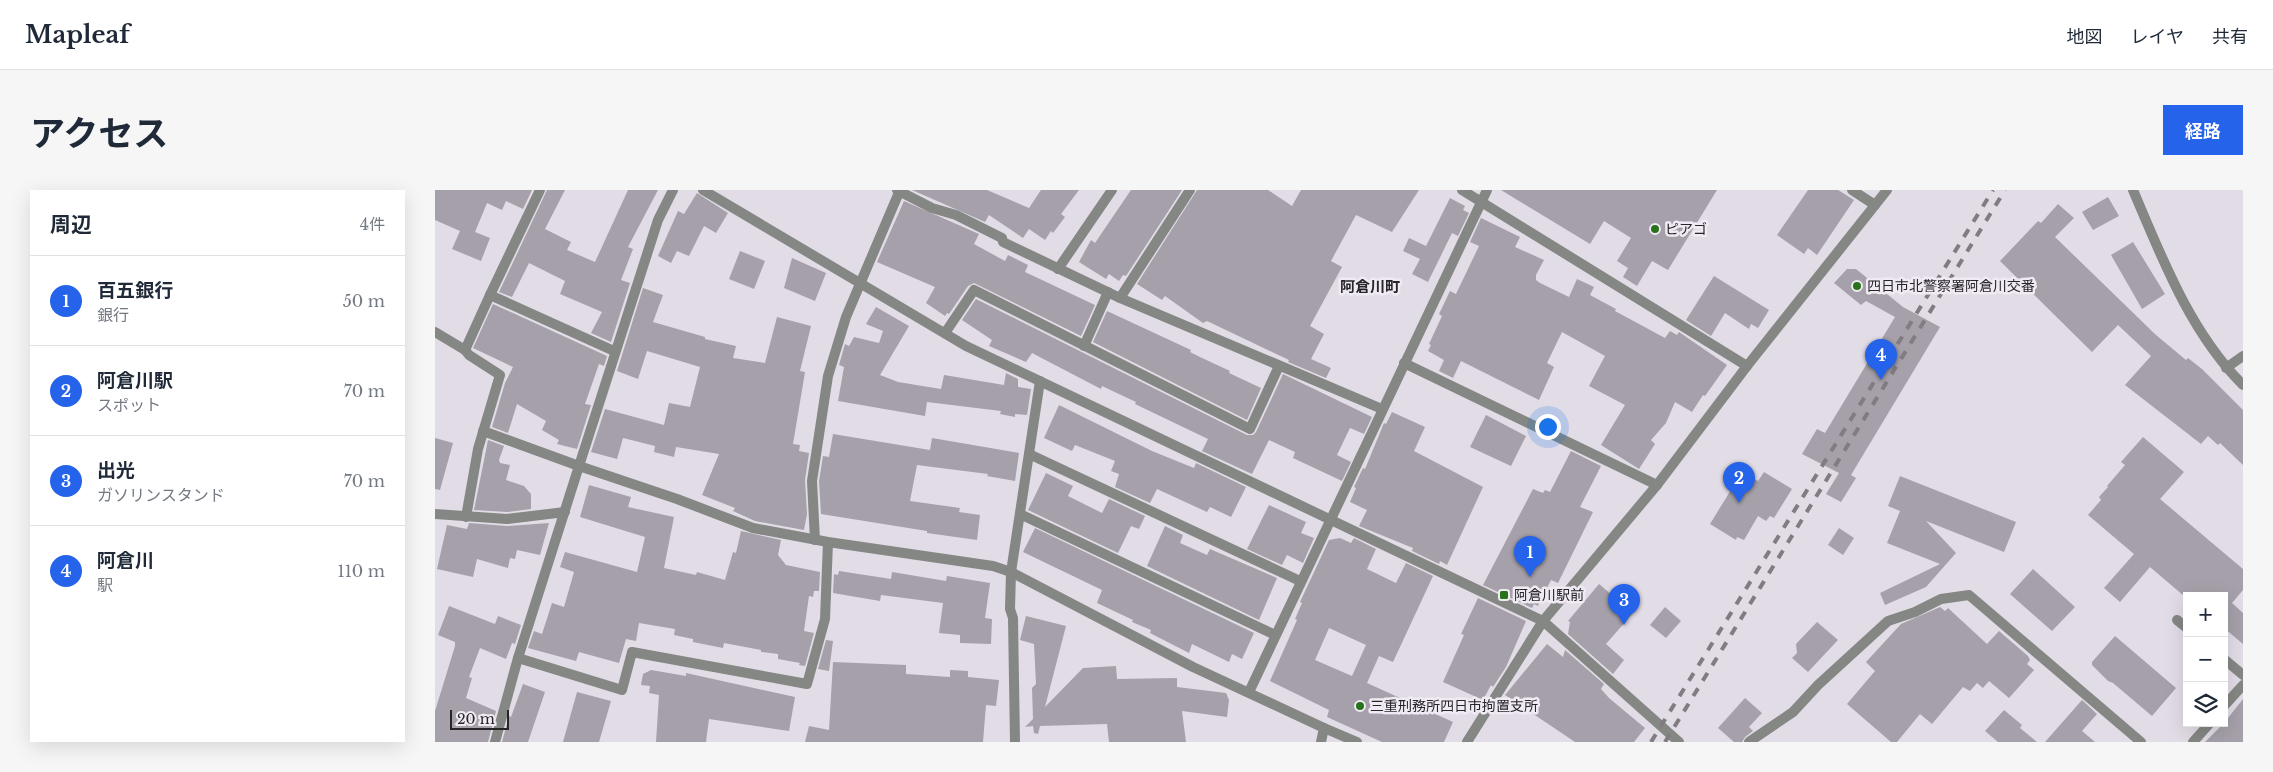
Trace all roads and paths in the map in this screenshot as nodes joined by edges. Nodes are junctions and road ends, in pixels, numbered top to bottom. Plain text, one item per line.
1 (539, 190) edge
2 (673, 190) edge
3 (703, 190) edge
4 (899, 190) edge
5 (1112, 190) edge
6 (1190, 190) edge
7 (1462, 190) edge
8 (1487, 190) edge
9 (1852, 190) edge
10 (1887, 190) edge
11 (2133, 190) edge
12 (1481, 202) junction
13 (1875, 205) junction
14 (1058, 268) junction
15 (860, 282) junction
16 (1108, 292) junction
17 (490, 295) junction
18 (1120, 298) junction
19 (435, 332) edge
20 (945, 333) junction
21 (1084, 346) junction
22 (465, 350) junction
23 (614, 351) junction
24 (2243, 356) edge
25 (1404, 363) junction
26 (1279, 366) junction
27 (1747, 366) junction
28 (2226, 368) junction
29 (1039, 382) junction
30 (2243, 385) edge
31 (1382, 409) junction
32 (483, 431) junction
33 (1029, 454) junction
34 (579, 466) junction
35 (1657, 485) junction
36 (565, 512) junction
37 (435, 514) edge
38 (1020, 514) junction
39 (466, 517) junction
40 (1329, 519) junction
41 (815, 540) junction
42 (827, 542) junction
43 (1011, 572) junction
44 (1300, 581) junction
45 (2177, 620) dead end
46 (1543, 621) junction
47 (2183, 625) edge
48 (1275, 635) junction
49 (518, 658) junction
50 (2228, 662) edge
51 (2243, 675) edge
52 (2243, 685) edge
53 (1249, 692) junction
54 (2228, 702) edge
55 (2206, 727) edge
56 (1323, 728) junction
57 (495, 742) edge
58 (1015, 742) edge
59 (1321, 742) edge
60 (1357, 742) edge
61 (1467, 742) edge
62 (1679, 742) edge
63 (1749, 742) edge
64 (2141, 742) edge
65 (2193, 742) edge

1 - 17 street
2 - 23 street
3 - 15 street
4 - 14 street
4 - 15 street
5 - 14 street
6 - 18 street
7 - 12 street
8 - 12 street
9 - 13 street
10 - 13 street
11 - 28 street
12 - 25 street
12 - 27 street
13 - 27 street
14 - 16 street
15 - 20 street
15 - 41 street
16 - 18 street
16 - 21 street
17 - 22 street
17 - 23 street
18 - 26 street
19 - 22 street
20 - 21 street
20 - 29 street
21 - 26 street
22 - 32 street
23 - 34 street
24 - 28 street
25 - 31 street
25 - 35 street
26 - 31 street
27 - 35 street
28 - 30 street
29 - 33 street
29 - 40 street
31 - 40 street
32 - 34 street
32 - 39 street
33 - 38 street
33 - 44 street
34 - 36 street
34 - 41 street
35 - 46 street
36 - 39 street
36 - 49 street
37 - 39 street
38 - 43 street
38 - 48 street
40 - 44 street
40 - 46 street
41 - 42 street
42 - 43 street
42 - 49 street
43 - 53 street
43 - 58 street
44 - 48 street
45 - 47 street
46 - 61 street
46 - 62 street
48 - 53 street
49 - 57 street
50 - 51 street
52 - 54 street
53 - 56 street
55 - 65 street
56 - 59 street
56 - 60 street
63 - 64 street

